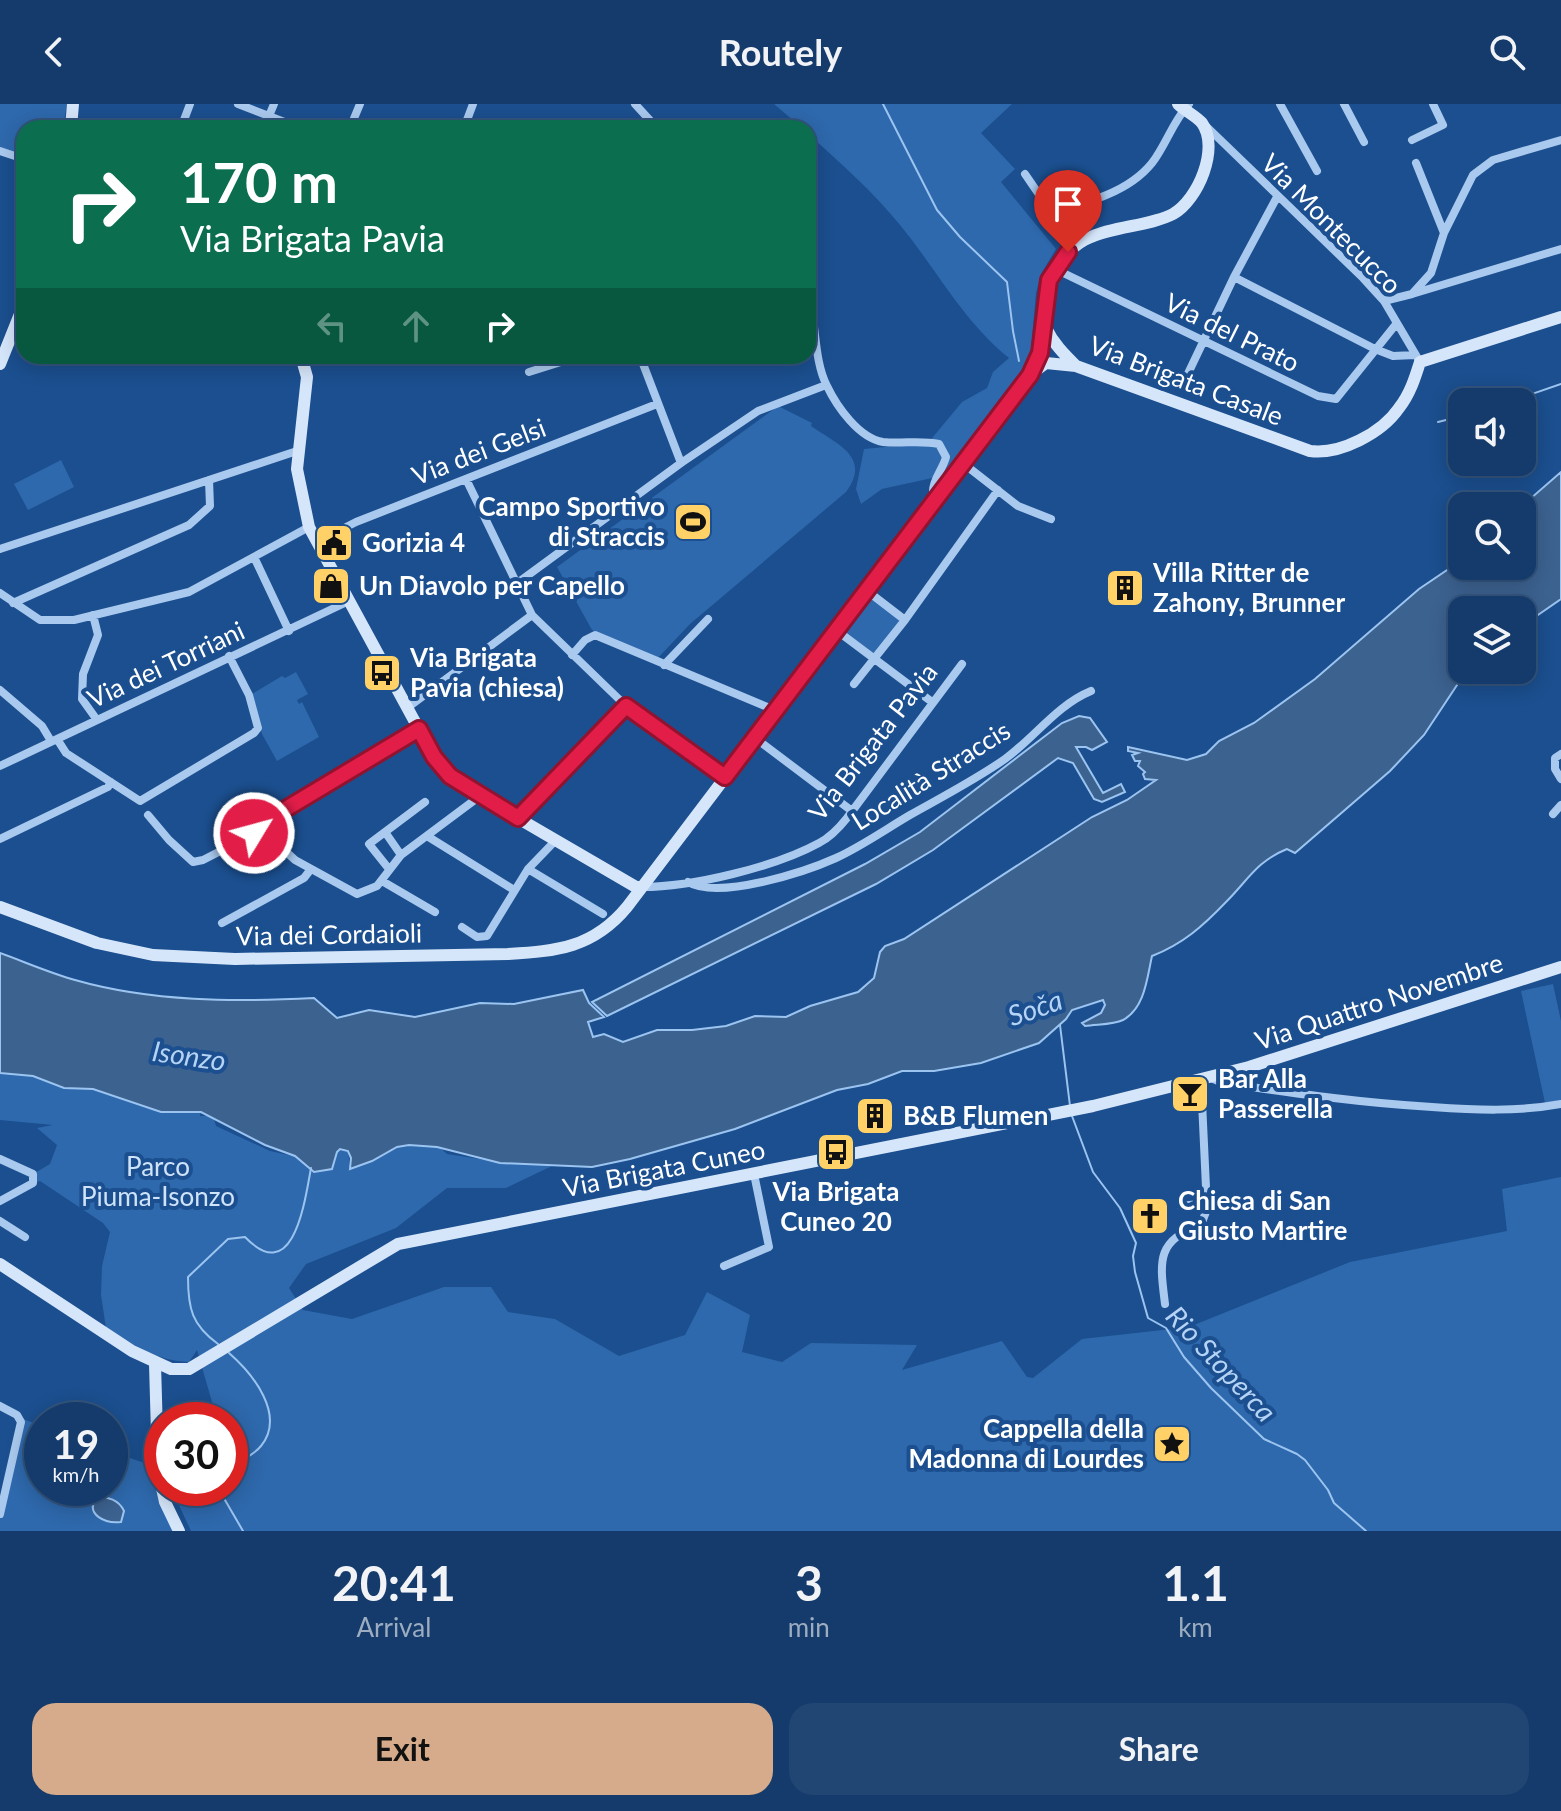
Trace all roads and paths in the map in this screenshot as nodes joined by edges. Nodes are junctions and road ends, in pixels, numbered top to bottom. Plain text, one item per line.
1 (238, 104) edge
2 (274, 104) edge
3 (635, 104) edge
4 (1280, 104) edge
5 (1344, 104) edge
6 (1433, 104) edge
7 (1184, 106) edge
8 (269, 116) junction
9 (279, 120) edge
10 (650, 120) edge
11 (1202, 123) junction
12 (1412, 140) dead end
13 (1561, 140) edge
14 (1364, 142) dead end
15 (1416, 163) dead end
16 (1317, 171) dead end
17 (1025, 174) dead end
18 (1277, 197) junction
19 (1044, 201) junction
20 (1069, 207) junction
21 (1444, 233) junction
22 (1561, 249) edge
23 (1055, 269) junction
24 (1234, 277) junction
25 (1412, 294) junction
26 (1384, 301) junction
27 (1561, 317) edge
28 (1397, 323) junction
29 (16, 324) edge
30 (1045, 324) junction
31 (816, 334) edge
32 (1204, 343) junction
33 (1375, 349) junction
34 (1418, 359) junction
35 (0, 364) edge
36 (303, 364) edge
37 (554, 364) edge
38 (643, 364) edge
39 (1076, 366) junction
40 (529, 372) dead end
41 (1030, 375) junction
42 (1183, 384) dead end
43 (826, 385) junction
44 (657, 404) junction
45 (300, 450) junction
46 (681, 463) junction
47 (964, 464) junction
48 (466, 479) junction
49 (209, 480) junction
50 (998, 490) junction
51 (939, 497) junction
52 (1051, 519) dead end
53 (309, 527) junction
54 (317, 542) junction
55 (0, 549) edge
56 (254, 557) junction
57 (516, 584) junction
58 (866, 590) junction
59 (0, 593) edge
60 (349, 601) junction
61 (13, 603) junction
62 (93, 615) junction
63 (532, 615) junction
64 (708, 619) dead end
65 (905, 620) junction
66 (836, 630) junction
67 (289, 631) junction
68 (572, 655) junction
69 (229, 656) junction
70 (874, 659) junction
71 (962, 664) dead end
72 (664, 665) junction
73 (854, 684) dead end
74 (0, 690) edge
75 (1091, 691) dead end
76 (932, 702) junction
77 (626, 706) junction
78 (407, 708) junction
79 (777, 711) junction
80 (97, 720) junction
81 (419, 729) junction
82 (755, 738) junction
83 (54, 740) junction
84 (1561, 754) edge
85 (0, 766) edge
86 (725, 777) junction
87 (1561, 779) edge
88 (111, 782) junction
89 (480, 796) junction
90 (425, 802) dead end
91 (1561, 805) edge
92 (852, 811) junction
93 (1553, 814) dead end
94 (148, 815) dead end
95 (518, 818) junction
96 (269, 826) junction
97 (385, 832) junction
98 (427, 836) junction
99 (0, 839) edge
100 (555, 841) junction
101 (401, 855) junction
102 (311, 869) junction
103 (389, 869) junction
104 (528, 869) junction
105 (382, 881) junction
106 (688, 882) junction
107 (642, 887) junction
108 (514, 890) junction
109 (0, 907) edge
110 (435, 912) dead end
111 (603, 914) dead end
112 (222, 923) dead end
113 (462, 927) dead end
114 (1561, 967) edge
115 (1206, 1079) junction
116 (1561, 1104) edge
117 (0, 1159) edge
118 (754, 1174) junction
119 (0, 1201) edge
120 (1207, 1203) junction
121 (1181, 1206) dead end
122 (0, 1221) edge
123 (25, 1237) dead end
124 (0, 1264) edge
125 (724, 1266) dead end
126 (1165, 1304) dead end
127 (155, 1364) junction
128 (156, 1402) edge
129 (0, 1406) edge
130 (167, 1506) edge
131 (0, 1514) edge
132 (179, 1531) edge

1 - 8 street
2 - 8 street
3 - 10 street
4 - 16 street
5 - 14 street
6 - 12 street
7 - 11 street
7 - 20 street
8 - 9 street
11 - 18 street, Via Montecucco
11 - 23 street
13 - 21 street
15 - 21 street
17 - 19 street
18 - 24 street
18 - 26 street, Via Montecucco
19 - 20 street
19 - 20 street
21 - 25 street
22 - 25 street
23 - 30 street
23 - 32 street, Via del Prato
24 - 32 street
24 - 33 street
25 - 26 street
26 - 28 street, Via Montecucco
27 - 34 street
28 - 33 street
28 - 34 street, Via Montecucco
29 - 35 street
30 - 39 street, Via Brigata Casale
30 - 41 street, Via dei Cordaioli
31 - 43 street
32 - 33 street, Via del Prato
32 - 42 street
33 - 34 street
34 - 39 street, Via Brigata Casale
36 - 45 street
37 - 40 street
38 - 44 street
39 - 41 street
41 - 47 street, Via dei Cordaioli
43 - 46 street
43 - 51 street
44 - 46 street
44 - 48 street, Via dei Gelsi
45 - 49 street
45 - 53 street
46 - 57 street
47 - 50 street
47 - 51 street, Via dei Cordaioli
48 - 54 street, Via dei Gelsi
48 - 57 street
49 - 55 street
49 - 61 street
50 - 52 street
50 - 65 street
51 - 58 street, Via dei Cordaioli
53 - 54 street
53 - 56 street
54 - 60 street
56 - 62 street
56 - 67 street
57 - 63 street
58 - 65 street
58 - 66 street, Via dei Cordaioli
59 - 61 street
60 - 67 street, Via dei Torriani
60 - 78 street
61 - 62 street
62 - 80 street
63 - 68 street
63 - 78 street
64 - 72 street
65 - 70 street
66 - 70 street
66 - 79 street, Via dei Cordaioli
67 - 69 street, Via dei Torriani
68 - 72 street
68 - 77 street
69 - 80 street, Via dei Torriani
69 - 88 street
70 - 73 street
70 - 76 street
71 - 76 street, Via Brigata Pavia
72 - 79 street
74 - 83 street
75 - 106 street, Località Straccis
76 - 92 street, Via Brigata Pavia
77 - 86 street
77 - 95 street
78 - 81 street
79 - 82 street, Via dei Cordaioli
80 - 83 street, Via dei Torriani
81 - 89 street
81 - 96 street
82 - 86 street, Via dei Cordaioli
82 - 92 street
83 - 85 street, Via dei Torriani
83 - 88 street
84 - 87 street
86 - 107 street, Via dei Cordaioli
88 - 99 street
89 - 95 street
89 - 98 street
90 - 97 street
91 - 93 street
92 - 106 street, Via Brigata Pavia
94 - 96 street
95 - 100 street
96 - 102 street
97 - 101 street
97 - 103 street
98 - 101 street
98 - 108 street
100 - 104 street
100 - 107 street
101 - 103 street
102 - 105 street
102 - 112 street
103 - 105 street
104 - 108 street
104 - 111 street
105 - 110 street
106 - 107 street, Via Brigata Pavia
107 - 109 street, Via dei Cordaioli
108 - 113 street
114 - 115 street, Via Quattro Novembre
115 - 116 street
115 - 118 street, Via Brigata Cuneo
115 - 120 street
117 - 119 street
118 - 125 street
118 - 127 street, Via Brigata Cuneo
120 - 121 street
120 - 126 street
122 - 123 street
124 - 127 street
127 - 128 street
129 - 131 street
130 - 132 street

